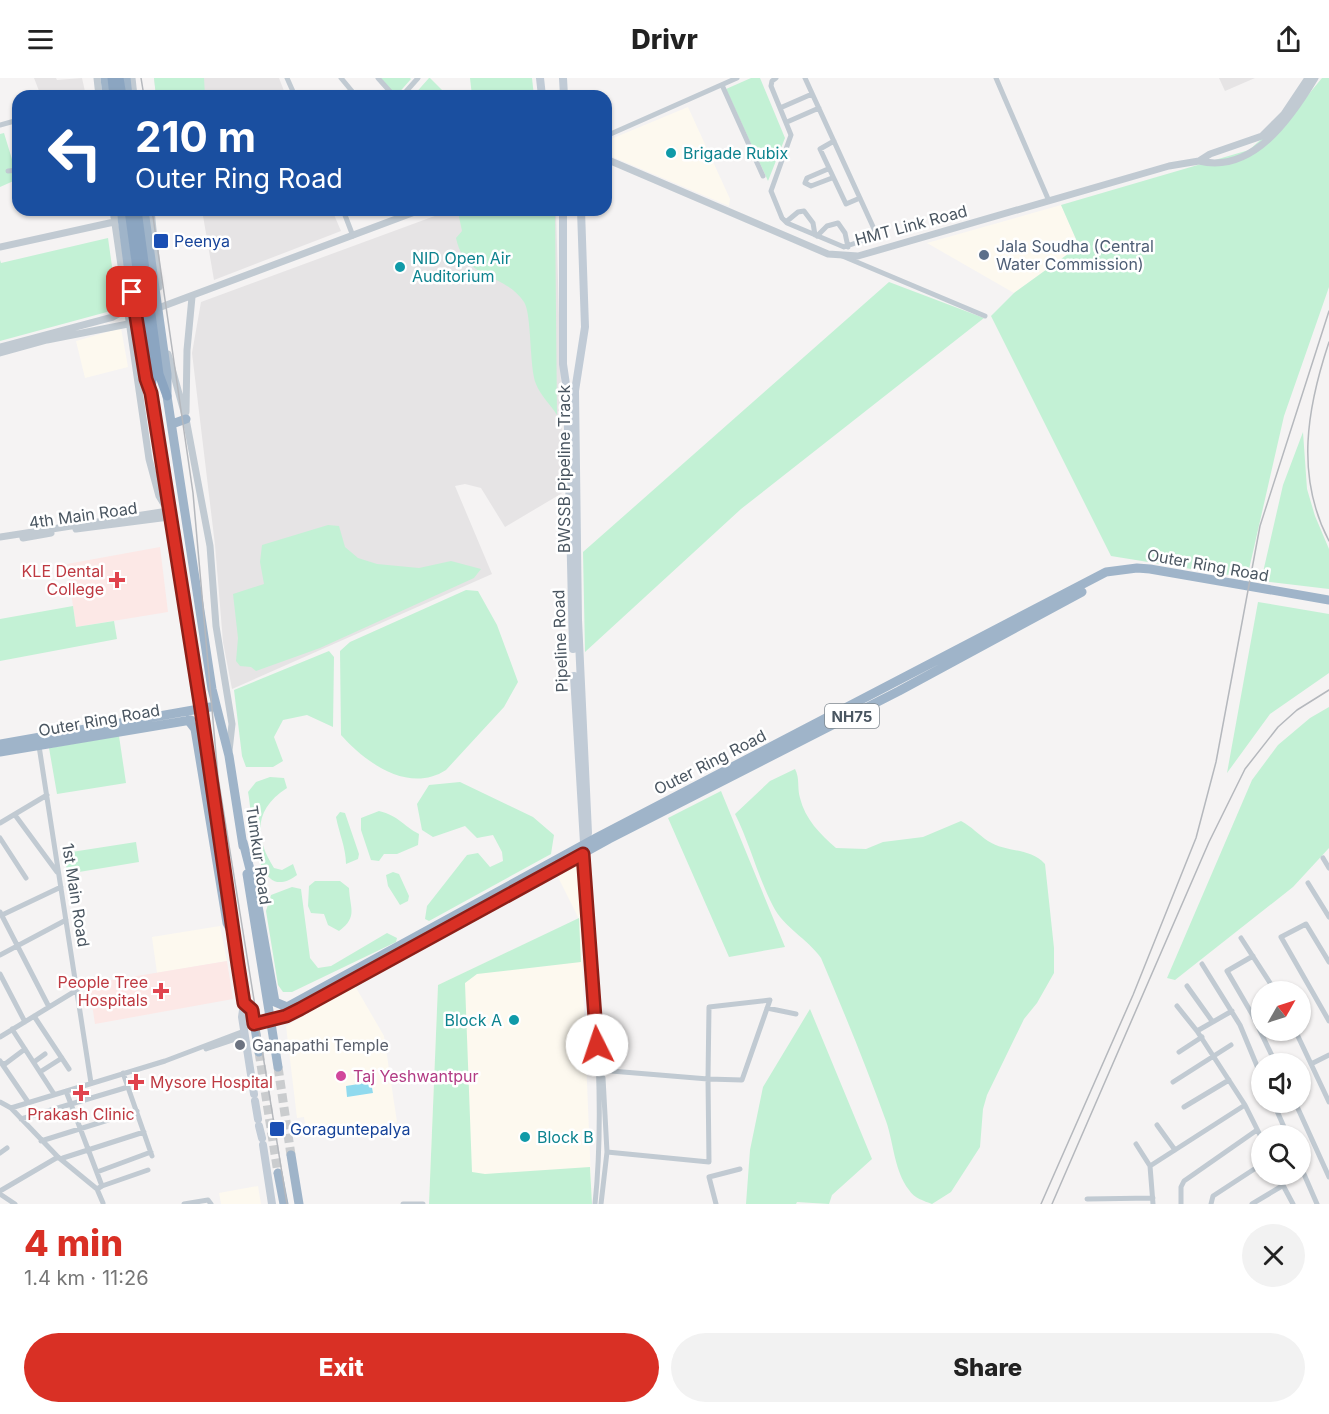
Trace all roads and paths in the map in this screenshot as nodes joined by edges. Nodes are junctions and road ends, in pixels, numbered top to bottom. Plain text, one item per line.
1 (341, 78) edge
2 (378, 78) edge
3 (417, 78) edge
4 (737, 78) edge
5 (776, 78) edge
6 (805, 78) edge
7 (996, 78) edge
8 (1308, 78) edge
9 (1315, 78) edge
10 (722, 85) junction
11 (351, 90) edge
12 (389, 90) edge
13 (407, 90) edge
14 (812, 94) junction
15 (780, 108) junction
16 (819, 108) junction
17 (787, 122) junction
18 (612, 133) edge
19 (834, 141) junction
20 (1199, 160) junction
21 (612, 162) edge
22 (828, 170) junction
23 (8, 171) dead end
24 (12, 171) edge
25 (763, 176) dead end
26 (832, 178) junction
27 (860, 198) junction
28 (1049, 201) junction
29 (114, 216) edge
30 (122, 216) edge
31 (130, 216) edge
32 (138, 216) edge
33 (145, 216) edge
34 (152, 216) edge
35 (345, 216) edge
36 (405, 216) edge
37 (563, 216) edge
38 (581, 216) edge
39 (114, 222) junction
40 (786, 222) junction
41 (794, 226) junction
42 (804, 230) junction
43 (816, 235) junction
44 (353, 236) junction
45 (790, 237) junction
46 (799, 241) junction
47 (0, 247) edge
48 (848, 247) junction
49 (838, 255) junction
50 (192, 297) junction
51 (161, 307) junction
52 (126, 310) junction
53 (146, 310) junction
54 (985, 316) dead end
55 (128, 324) junction
56 (0, 347) edge
57 (0, 353) edge
58 (151, 393) junction
59 (167, 396) junction
60 (186, 419) junction
61 (172, 424) junction
62 (169, 514) junction
63 (0, 537) edge
64 (0, 542) edge
65 (1190, 580) junction
66 (1265, 586) dead end
67 (1329, 598) edge
68 (1329, 606) edge
69 (578, 620) joint
70 (217, 711) junction
71 (202, 713) junction
72 (188, 720) junction
73 (225, 743) junction
74 (0, 744) edge
75 (206, 745) junction
76 (39, 746) junction
77 (0, 752) edge
78 (229, 756) junction
79 (47, 795) junction
80 (584, 814) junction
81 (15, 815) junction
82 (0, 823) edge
83 (0, 838) edge
84 (243, 842) junction
85 (584, 849) junction
86 (1323, 858) dead end
87 (1329, 868) edge
88 (59, 875) junction
89 (26, 878) dead end
90 (1308, 883) dead end
91 (61, 887) junction
92 (1, 914) edge
93 (1329, 917) edge
94 (66, 920) junction
95 (233, 935) junction
96 (1241, 938) dead end
97 (18, 945) junction
98 (0, 955) edge
99 (1253, 956) junction
100 (1329, 962) edge
101 (1202, 964) dead end
102 (0, 974) edge
103 (1269, 981) edge
104 (1187, 986) dead end
105 (77, 990) junction
106 (244, 1003) junction
107 (1177, 1006) dead end
108 (49, 1007) junction
109 (767, 1008) junction
110 (1232, 1011) junction
111 (796, 1014) dead end
112 (34, 1016) junction
113 (270, 1020) junction
114 (1329, 1021) edge
115 (25, 1022) junction
116 (1212, 1022) junction
117 (254, 1024) junction
118 (12, 1029) junction
119 (1197, 1030) junction
120 (244, 1034) junction
121 (0, 1037) edge
122 (1202, 1037) junction
123 (1231, 1044) dead end
124 (25, 1050) junction
125 (259, 1052) tunnel mouth
126 (1179, 1052) dead end
127 (1251, 1053) edge
128 (1271, 1053) edge
129 (45, 1054) dead end
130 (1214, 1055) junction
131 (1329, 1055) edge
132 (62, 1058) junction
133 (0, 1062) edge
134 (33, 1062) junction
135 (1311, 1064) joint
136 (278, 1067) tunnel mouth
137 (69, 1069) dead end
138 (599, 1070) junction
139 (40, 1072) junction
140 (123, 1073) junction
141 (708, 1079) junction
142 (1229, 1080) junction
143 (1173, 1082) dead end
144 (91, 1083) junction
145 (1329, 1084) edge
146 (128, 1087) junction
147 (1322, 1088) junction
148 (66, 1091) junction
149 (54, 1094) junction
150 (0, 1102) edge
151 (28, 1102) junction
152 (1329, 1102) edge
153 (70, 1104) junction
154 (1245, 1106) junction
155 (1184, 1107) dead end
156 (11, 1108) junction
157 (137, 1111) junction
158 (1300, 1113) edge
159 (21, 1119) junction
160 (1157, 1125) dead end
161 (1254, 1125) edge
162 (80, 1129) junction
163 (144, 1132) junction
164 (1251, 1134) edge
165 (41, 1141) junction
166 (1137, 1144) dead end
167 (7, 1148) dead end
168 (88, 1150) junction
169 (1175, 1150) junction
170 (606, 1152) junction
171 (0, 1153) edge
172 (291, 1155) tunnel mouth
173 (60, 1157) junction
174 (1150, 1166) junction
175 (740, 1168) dead end
176 (148, 1170) dead end
177 (1251, 1171) edge
178 (97, 1172) junction
179 (278, 1173) tunnel mouth
180 (1329, 1177) edge
181 (1309, 1185) edge
182 (1282, 1186) joint
183 (99, 1187) junction
184 (0, 1193) edge
185 (1087, 1199) dead end
186 (1153, 1201) edge
187 (103, 1203) edge
188 (15, 1204) edge
189 (184, 1204) edge
190 (211, 1204) edge
191 (272, 1204) edge
192 (284, 1204) edge
193 (299, 1204) edge
194 (403, 1204) edge
195 (423, 1204) edge
196 (595, 1204) edge
197 (601, 1204) edge
198 (716, 1204) edge
199 (1181, 1204) edge
200 (1211, 1204) edge
201 (1252, 1204) edge
202 (1293, 1204) edge
203 (1317, 1204) edge

1 - 11 street
2 - 12 street
3 - 13 street
4 - 10 street
5 - 15 street
6 - 14 street
7 - 28 street
8 - 20 street, HMT Link Road
9 - 20 street, HMT Link Road
10 - 18 street
10 - 25 street
14 - 15 street
14 - 16 street
15 - 17 street
16 - 17 street
16 - 19 street
17 - 40 street
19 - 22 street
19 - 27 street
20 - 28 street, HMT Link Road
21 - 45 street, HMT Link Road
22 - 26 street
22 - 26 street
23 - 24 street
26 - 27 street
27 - 48 street
28 - 49 street, HMT Link Road
29 - 39 street
30 - 58 highway
31 - 53 highway
32 - 53 highway
33 - 59 highway
34 - 51 street
35 - 44 street
36 - 44 street
37 - 80 main road, Pipeline Road
38 - 69 main road, BWSSB Pipeline Track
39 - 47 street
39 - 52 street
40 - 41 street
40 - 43 street
41 - 42 street
41 - 45 street
42 - 43 street
42 - 46 street
43 - 48 street
43 - 48 street
44 - 50 street
45 - 46 street, HMT Link Road
46 - 49 street, HMT Link Road
49 - 54 street
50 - 51 street
50 - 60 street
51 - 60 street
52 - 55 street
52 - 56 street
53 - 58 highway
53 - 59 highway
55 - 57 street
55 - 62 street
58 - 62 highway
59 - 61 highway, Tumkur Road
60 - 61 highway
60 - 78 street
61 - 70 highway, Tumkur Road
62 - 63 street
62 - 64 street, 4th Main Road
62 - 71 highway
65 - 67 highway, Outer Ring Road / NH75
65 - 68 highway, Outer Ring Road / NH75
65 - 85 highway, Outer Ring Road / NH75
66 - 67 street
69 - 80 main road, Pipeline Road
70 - 71 highway
70 - 73 highway, Tumkur Road
71 - 72 highway, Outer Ring Road
71 - 74 highway, Outer Ring Road
71 - 75 highway
72 - 76 highway, Outer Ring Road
72 - 95 highway
73 - 75 highway
73 - 78 highway, Tumkur Road
75 - 95 highway
76 - 77 highway, Outer Ring Road
76 - 79 street, 1st Main Road
78 - 84 highway, Tumkur Road
79 - 81 street
79 - 88 street, 1st Main Road
80 - 85 main road, Pipeline Road
81 - 82 street
81 - 88 street
83 - 89 street
84 - 85 highway, Outer Ring Road / NH75
84 - 113 highway, Tumkur Road
85 - 113 highway, Outer Ring Road / NH75
85 - 138 street
86 - 87 street
88 - 91 street, 1st Main Road
90 - 93 street
91 - 92 street
91 - 94 street, 1st Main Road
92 - 97 street
94 - 97 street
94 - 105 street, 1st Main Road
95 - 106 highway
96 - 99 street
97 - 98 street
97 - 108 street
99 - 103 street
99 - 128 street
100 - 114 street
101 - 110 street
102 - 115 street
104 - 116 street
105 - 108 street
105 - 144 street, 1st Main Road
106 - 117 highway
106 - 120 main road
107 - 119 street
108 - 112 street
109 - 111 street
109 - 141 street
109 - 141 street
110 - 116 street
110 - 127 street
112 - 115 street
112 - 132 street
113 - 117 highway, Outer Ring Road / NH75
113 - 136 highway, Tumkur Road
115 - 118 street
116 - 119 street
117 - 125 highway
118 - 121 street
118 - 124 street
119 - 122 street
120 - 140 street
120 - 191 main road
122 - 126 street
122 - 130 street
123 - 130 street
124 - 133 street
124 - 134 street
129 - 134 street
130 - 142 street
130 - 143 street
131 - 135 street
132 - 137 street
132 - 139 street
133 - 151 street
134 - 139 street
135 - 147 street
138 - 141 street
138 - 170 street
138 - 196 street
139 - 149 street
140 - 144 street
140 - 146 street
141 - 170 street
142 - 154 street
142 - 155 street
144 - 148 street
145 - 147 street
146 - 153 street
146 - 157 street
147 - 152 street
148 - 149 street
148 - 153 street
149 - 151 street
150 - 156 street
151 - 156 street
153 - 159 street
153 - 162 street
154 - 161 street
154 - 169 street
156 - 159 street
157 - 162 street
157 - 163 street
158 - 180 street
159 - 165 street
160 - 169 street
162 - 165 street
162 - 168 street
163 - 168 street
163 - 178 street
164 - 199 street
165 - 173 street
166 - 174 street
167 - 171 street
168 - 173 street
168 - 178 street
169 - 174 street
170 - 197 street
172 - 193 highway
173 - 183 street
173 - 184 street
174 - 186 street
175 - 198 street
176 - 183 street
177 - 200 street
178 - 183 street
179 - 192 highway
181 - 203 street
182 - 201 street
182 - 202 street
183 - 187 street
184 - 188 street
185 - 186 street
189 - 190 street
194 - 195 street

